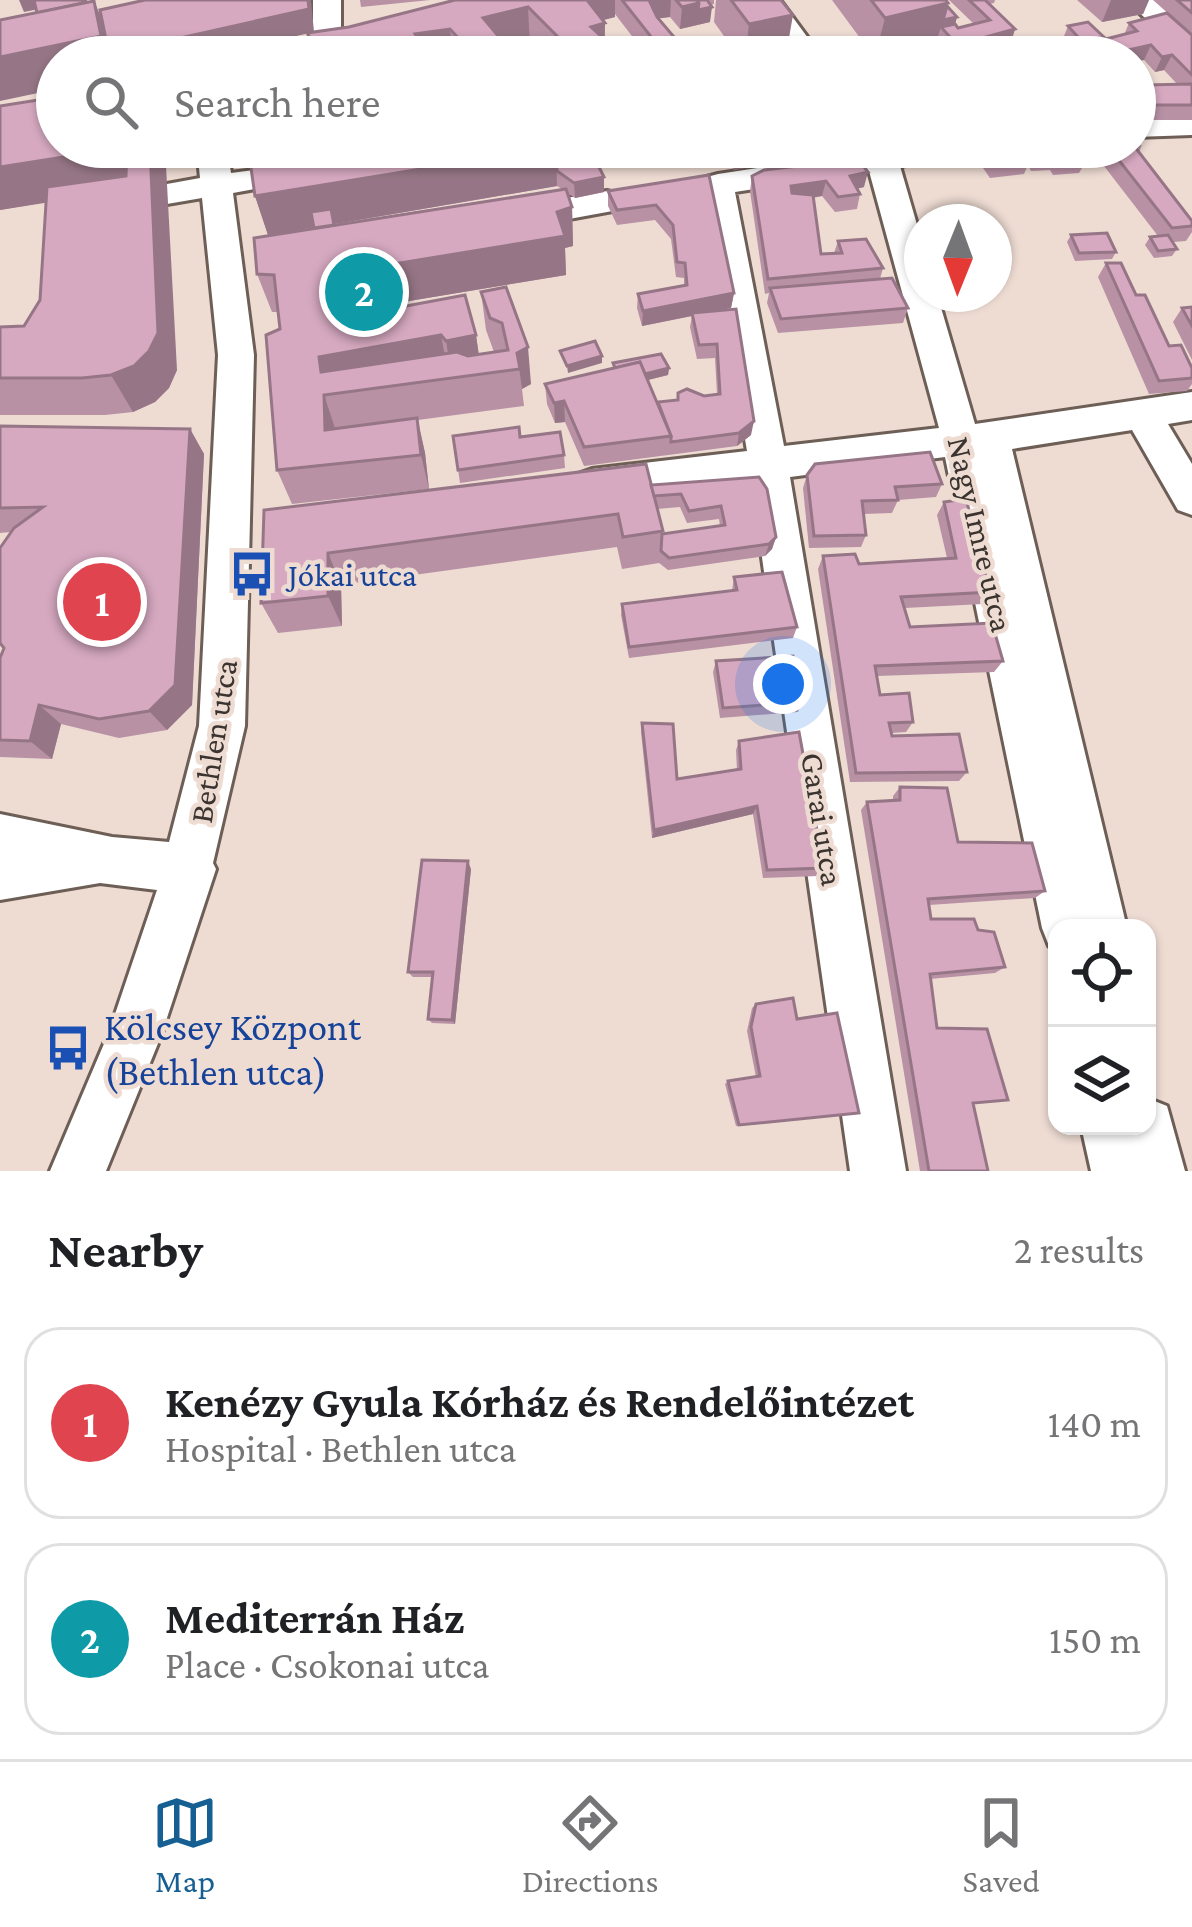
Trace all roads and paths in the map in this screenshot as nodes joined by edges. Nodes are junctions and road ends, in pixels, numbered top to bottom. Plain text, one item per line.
1 (327, 0) edge
2 (766, 0) edge
3 (797, 0) edge
4 (1140, 0) edge
5 (387, 31) edge
6 (327, 36) edge
7 (367, 36) edge
8 (793, 36) edge
9 (823, 36) edge
10 (1192, 47) edge
11 (1192, 126) edge
12 (1156, 127) edge
13 (805, 168) edge
14 (897, 168) edge
15 (900, 168) edge
16 (231, 170) edge
17 (167, 193) dead end
18 (608, 202) edge
19 (919, 204) edge
20 (496, 221) edge
21 (952, 312) edge
22 (1192, 406) edge
23 (1142, 413) junction
24 (976, 438) junction
25 (185, 439) edge
26 (232, 440) junction
27 (768, 462) junction
28 (565, 489) edge
29 (1192, 499) edge
30 (0, 838) edge
31 (112, 861) junction
32 (191, 869) junction
33 (0, 875) edge
34 (1065, 919) edge
35 (1100, 919) edge
36 (1111, 1135) edge
37 (1149, 1135) edge
38 (91, 1168) edge
39 (878, 1171) edge
40 (1119, 1171) edge
41 (1157, 1171) edge

1 - 6 street
2 - 8 street
3 - 9 street
4 - 10 street
5 - 7 street
11 - 12 street
13 - 27 street, Garai utca
14 - 24 street, Nagy Imre utca
15 - 19 street
16 - 17 street
16 - 26 street, Bethlen utca
18 - 20 street
21 - 24 street, Nagy Imre utca
22 - 23 street
23 - 24 street
23 - 29 street
24 - 27 street
24 - 34 street, Nagy Imre utca
24 - 35 street, Nagy Imre utca
25 - 26 street
26 - 32 street, Bethlen utca
27 - 28 street
27 - 39 street, Garai utca
30 - 31 street
31 - 32 street
31 - 33 street
32 - 38 street, Bethlen utca
36 - 40 street
37 - 41 street

